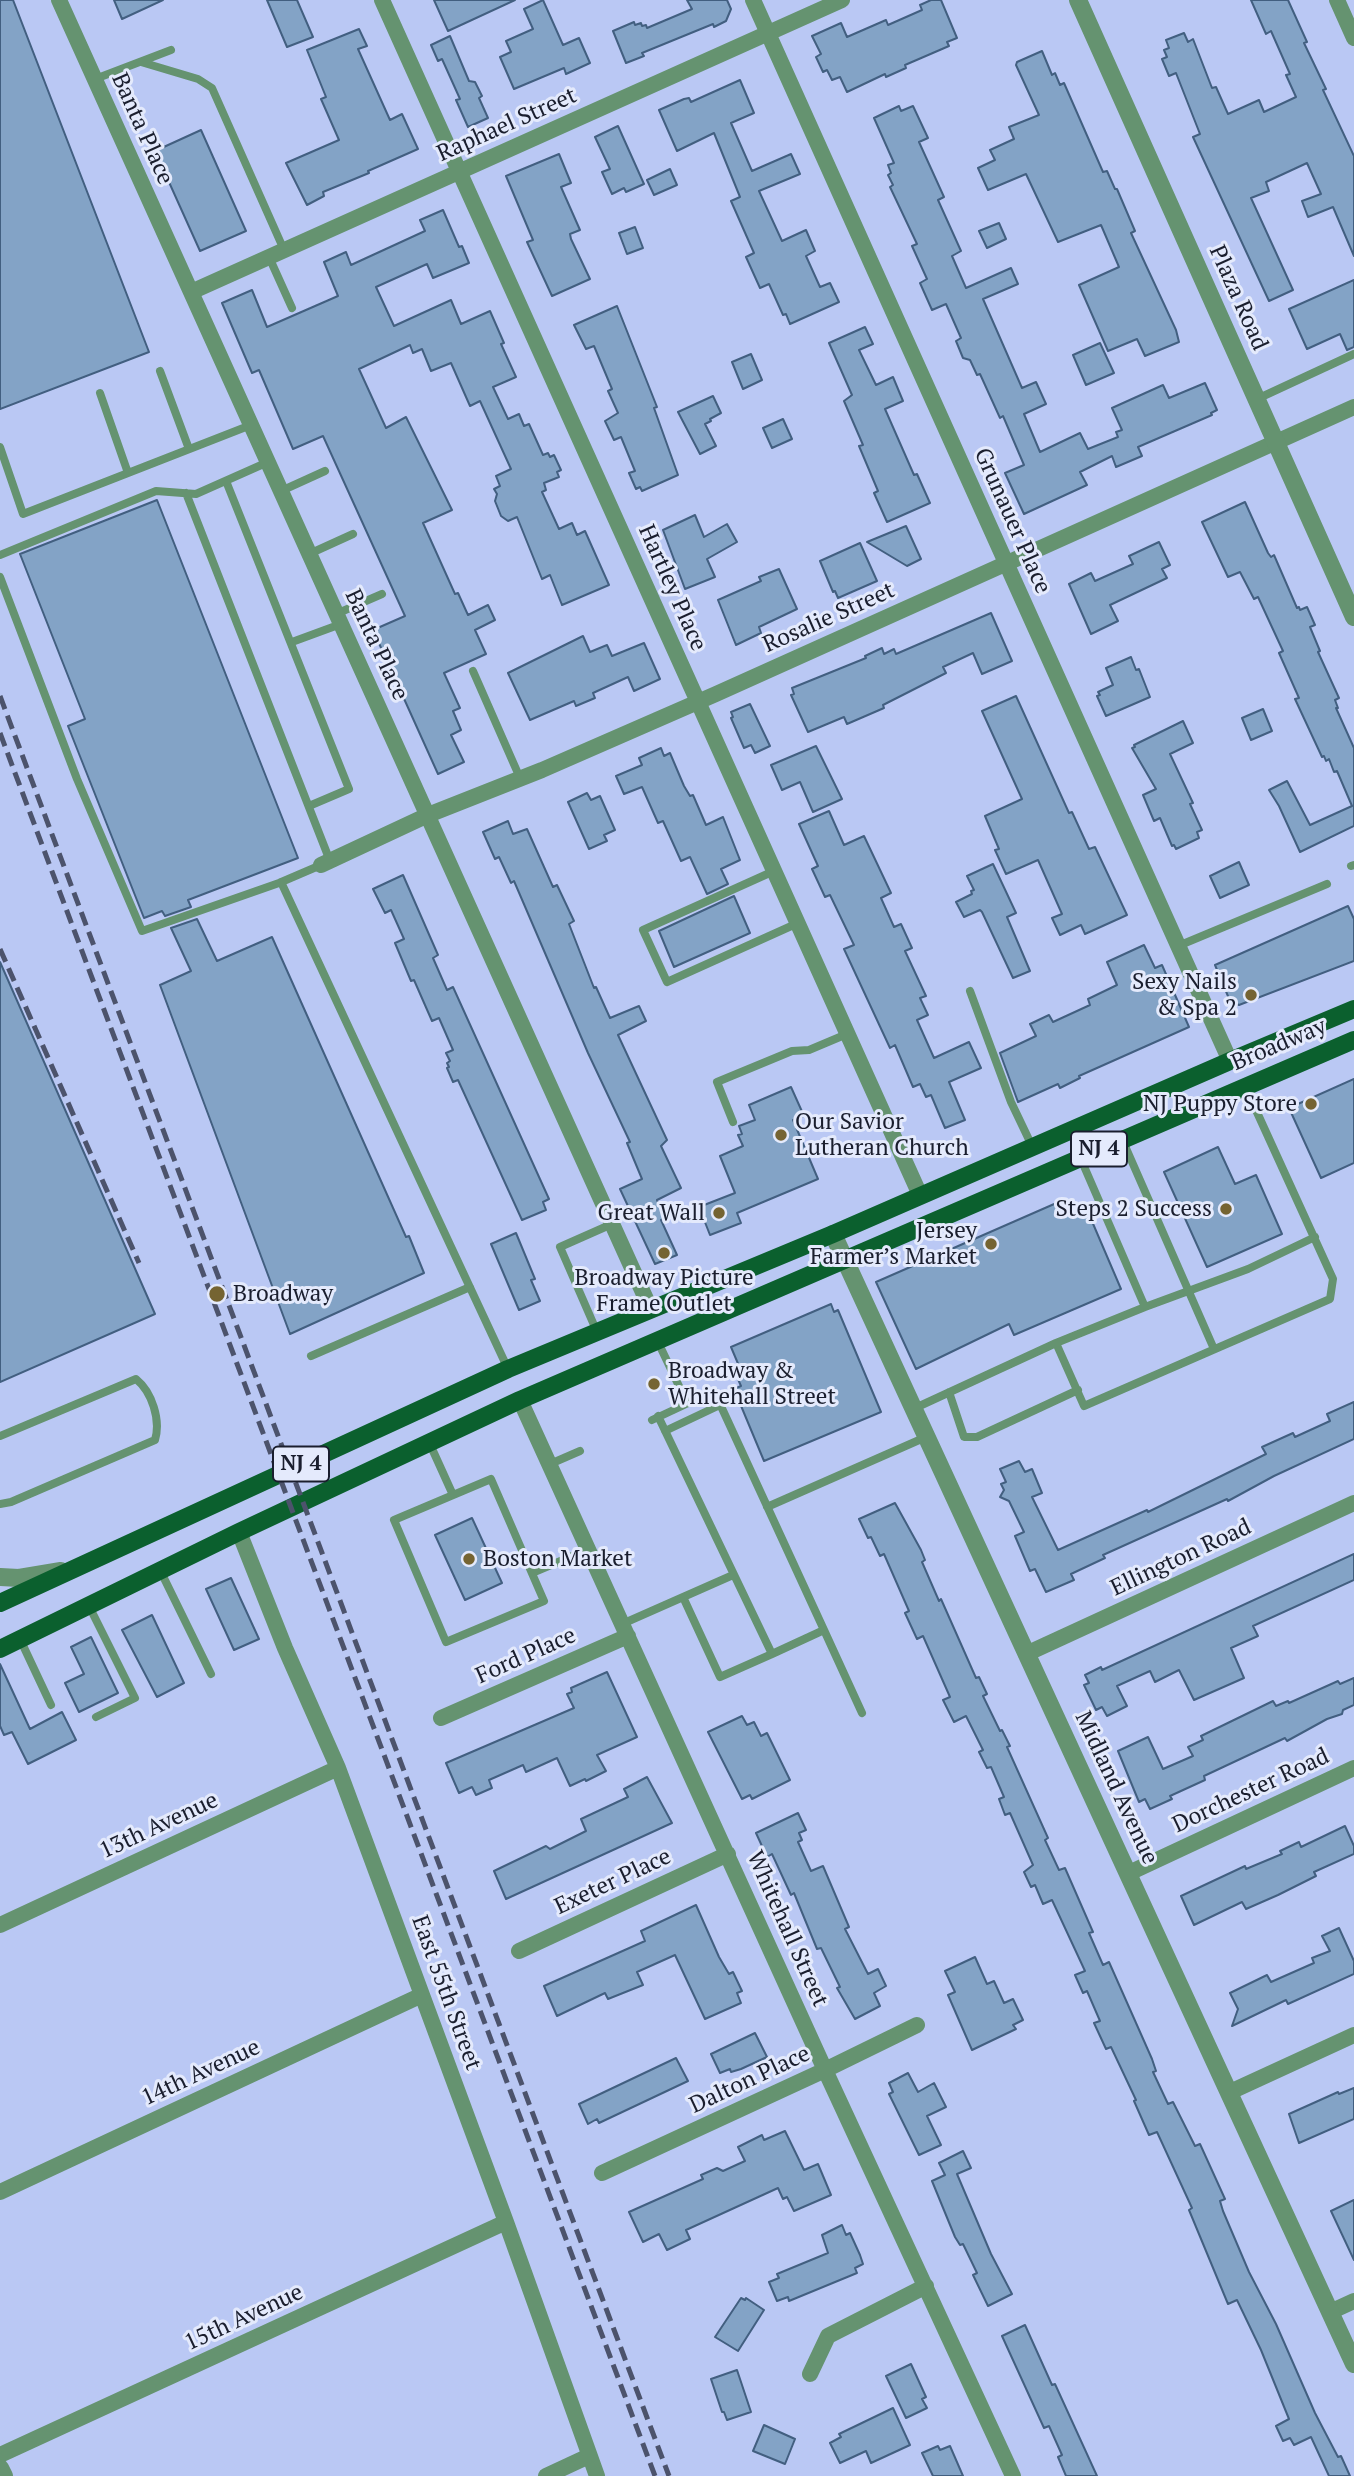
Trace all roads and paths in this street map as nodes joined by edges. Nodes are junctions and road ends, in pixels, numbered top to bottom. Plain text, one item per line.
1 (59, 0) edge
2 (383, 0) edge
3 (753, 0) edge
4 (842, 0) edge
5 (1078, 0) edge
6 (1337, 0) edge
7 (768, 33) junction
8 (1354, 38) edge
9 (171, 50) dead end
10 (141, 62) junction
11 (95, 79) junction
12 (460, 172) junction
13 (276, 253) junction
14 (191, 292) junction
15 (292, 308) dead end
16 (1354, 354) edge
17 (160, 371) dead end
18 (100, 393) dead end
19 (1257, 399) junction
20 (1354, 407) edge
21 (251, 425) junction
22 (1276, 442) junction
23 (0, 447) edge
24 (189, 449) junction
25 (268, 462) junction
26 (325, 471) dead end
27 (128, 473) junction
28 (226, 481) junction
29 (281, 491) junction
30 (186, 493) junction
31 (354, 534) dead end
32 (309, 554) junction
33 (0, 555) edge
34 (1006, 564) junction
35 (0, 577) edge
36 (382, 594) dead end
37 (1354, 617) edge
38 (339, 619) junction
39 (292, 642) junction
40 (473, 671) dead end
41 (698, 702) junction
42 (520, 778) junction
43 (309, 806) junction
44 (428, 815) junction
45 (326, 863) junction
46 (774, 871) junction
47 (281, 882) junction
48 (1327, 884) dead end
49 (798, 923) junction
50 (1178, 946) junction
51 (970, 991) dead end
52 (1354, 1009) edge
53 (847, 1034) junction
54 (1354, 1040) edge
55 (1230, 1061) junction
56 (1245, 1086) junction
57 (733, 1122) dead end
58 (1122, 1139) junction
59 (1032, 1146) junction
60 (1080, 1157) junction
61 (920, 1195) junction
62 (612, 1224) junction
63 (833, 1234) junction
64 (1315, 1237) junction
65 (844, 1260) junction
66 (470, 1287) junction
67 (1188, 1290) junction
68 (1144, 1307) junction
69 (650, 1310) junction
70 (597, 1332) junction
71 (659, 1342) junction
72 (1056, 1343) junction
73 (1214, 1349) junction
74 (311, 1356) dead end
75 (508, 1369) junction
76 (1078, 1390) junction
77 (949, 1392) junction
78 (520, 1400) junction
79 (687, 1403) junction
80 (720, 1405) junction
81 (914, 1409) junction
82 (666, 1431) junction
83 (0, 1436) edge
84 (926, 1437) junction
85 (429, 1442) junction
86 (580, 1451) dead end
87 (550, 1464) junction
88 (453, 1495) junction
89 (1354, 1503) edge
90 (0, 1504) edge
91 (767, 1507) junction
92 (239, 1532) junction
93 (589, 1549) junction
94 (94, 1561) junction
95 (160, 1570) junction
96 (532, 1573) junction
97 (733, 1575) junction
98 (0, 1577) edge
99 (683, 1597) junction
100 (0, 1604) edge
101 (89, 1606) junction
102 (625, 1630) junction
103 (824, 1630) junction
104 (20, 1639) junction
105 (0, 1649) edge
106 (772, 1654) junction
107 (1026, 1654) junction
108 (211, 1674) dead end
109 (51, 1705) dead end
110 (862, 1713) dead end
111 (96, 1717) dead end
112 (442, 1718) dead end
113 (338, 1768) junction
114 (1354, 1768) edge
115 (728, 1854) junction
116 (1129, 1872) junction
117 (0, 1925) edge
118 (519, 1951) dead end
119 (422, 1995) junction
120 (917, 2025) dead end
121 (1354, 2035) edge
122 (825, 2070) junction
123 (1230, 2092) junction
124 (602, 2174) dead end
125 (0, 2192) edge
126 (506, 2222) junction
127 (926, 2286) junction
128 (1354, 2301) edge
129 (1330, 2312) junction
130 (1354, 2364) edge
131 (810, 2374) dead end
132 (0, 2455) edge
133 (589, 2456) junction
134 (0, 2468) edge
135 (4, 2476) edge
136 (546, 2476) edge
137 (597, 2476) edge
138 (1013, 2476) edge

1 - 11 street, Banta Place
2 - 12 street, Hartley Place
3 - 7 street, Grunauer Place
4 - 7 street, Raphael Street
5 - 19 street, Plaza Road
6 - 8 street
7 - 12 street, Raphael Street
7 - 34 street, Grunauer Place
9 - 10 lane
10 - 11 lane
10 - 13 lane
11 - 14 street, Banta Place
12 - 13 street, Raphael Street
12 - 41 street, Hartley Place
13 - 14 street, Raphael Street
13 - 15 lane
14 - 21 street, Banta Place
16 - 19 lane
17 - 24 lane
18 - 27 lane
19 - 22 street, Plaza Road
20 - 22 street, Rosalie Street
21 - 24 lane
21 - 25 street, Banta Place
22 - 34 street, Rosalie Street
22 - 37 street, Plaza Road
23 - 27 lane
24 - 27 lane
25 - 28 lane
25 - 29 street, Banta Place
26 - 29 lane
28 - 30 lane
28 - 39 lane
29 - 32 street, Banta Place
30 - 33 lane
30 - 43 lane
31 - 32 lane
32 - 38 street, Banta Place
34 - 41 street, Rosalie Street
34 - 50 street, Grunauer Place
35 - 47 lane
36 - 38 lane
38 - 39 lane
38 - 44 street, Banta Place
39 - 43 lane
40 - 42 lane
41 - 42 street, Rosalie Street
41 - 46 street, Hartley Place
42 - 44 street, Rosalie Street
43 - 45 lane
44 - 45 street, Rosalie Street
44 - 62 street, Banta Place
45 - 47 lane
46 - 49 street, Hartley Place
46 - 49 lane
47 - 66 lane
48 - 50 lane
49 - 53 street, Hartley Place
50 - 55 street, Grunauer Place
51 - 59 lane
52 - 55 main road, Broadway / NJ 4
53 - 57 lane
53 - 61 street, Hartley Place
54 - 56 main road, Broadway / NJ 4
55 - 59 main road, Broadway / NJ 4
56 - 58 main road, Broadway / NJ 4
56 - 64 lane
58 - 60 main road, Broadway / NJ 4
58 - 67 lane
59 - 61 main road, Broadway / NJ 4
60 - 65 main road, Broadway / NJ 4
60 - 68 lane
61 - 63 main road, Broadway / NJ 4
62 - 69 street, Banta Place
62 - 70 lane
63 - 65 street, Midland Avenue
63 - 69 main road, Broadway / NJ 4
64 - 67 lane
64 - 73 lane
65 - 71 main road, Broadway / NJ 4
65 - 81 street, Midland Avenue
66 - 74 lane
66 - 75 lane
67 - 68 lane
67 - 73 lane
68 - 72 lane
69 - 70 main road, Broadway / NJ 4
70 - 75 main road, Broadway / NJ 4
71 - 78 main road, Broadway / NJ 4
71 - 79 lane
72 - 76 lane
72 - 77 lane
73 - 76 lane
75 - 94 main road, Broadway / NJ 4
76 - 77 lane
77 - 81 lane
78 - 85 main road, Broadway / NJ 4
78 - 87 street, Whitehall Street
79 - 80 lane
79 - 82 lane
80 - 82 lane
80 - 91 lane
81 - 84 street, Midland Avenue
82 - 97 lane
83 - 90 lane
84 - 91 lane
84 - 107 street, Midland Avenue
85 - 88 lane
85 - 92 main road, Broadway / NJ 4
86 - 87 lane
87 - 93 street, Whitehall Street
88 - 96 lane
88 - 96 lane
89 - 107 street, Ellington Road
91 - 103 lane
92 - 95 main road, Broadway / NJ 4
92 - 113 street, East 55th Street
93 - 96 lane
93 - 102 street, Whitehall Street
94 - 98 street
94 - 100 main road, Broadway / NJ 4
95 - 101 main road, Broadway / NJ 4
95 - 108 lane
97 - 99 lane
97 - 106 lane
99 - 102 lane
99 - 106 lane
101 - 104 main road, Broadway / NJ 4
101 - 111 lane
102 - 112 street, Ford Place
102 - 115 street, Whitehall Street
103 - 106 lane
103 - 110 lane
104 - 105 main road, Broadway / NJ 4
104 - 109 lane
107 - 116 street, Midland Avenue
113 - 117 street, 13th Avenue
113 - 119 street, East 55th Street
114 - 116 street, Dorchester Road
115 - 118 street, Exeter Place
115 - 122 street, Whitehall Street
116 - 123 street, Midland Avenue
119 - 125 street, 14th Avenue
119 - 126 street, East 55th Street
120 - 122 street, Dalton Place
121 - 123 street
122 - 124 street, Dalton Place
122 - 127 street, Whitehall Street
123 - 129 street, Midland Avenue
126 - 132 street, 15th Avenue
126 - 133 street, East 55th Street
127 - 131 street
127 - 138 street, Whitehall Street
128 - 129 street
129 - 130 street, Midland Avenue
133 - 136 street
133 - 137 street, East 55th Street
134 - 135 street

